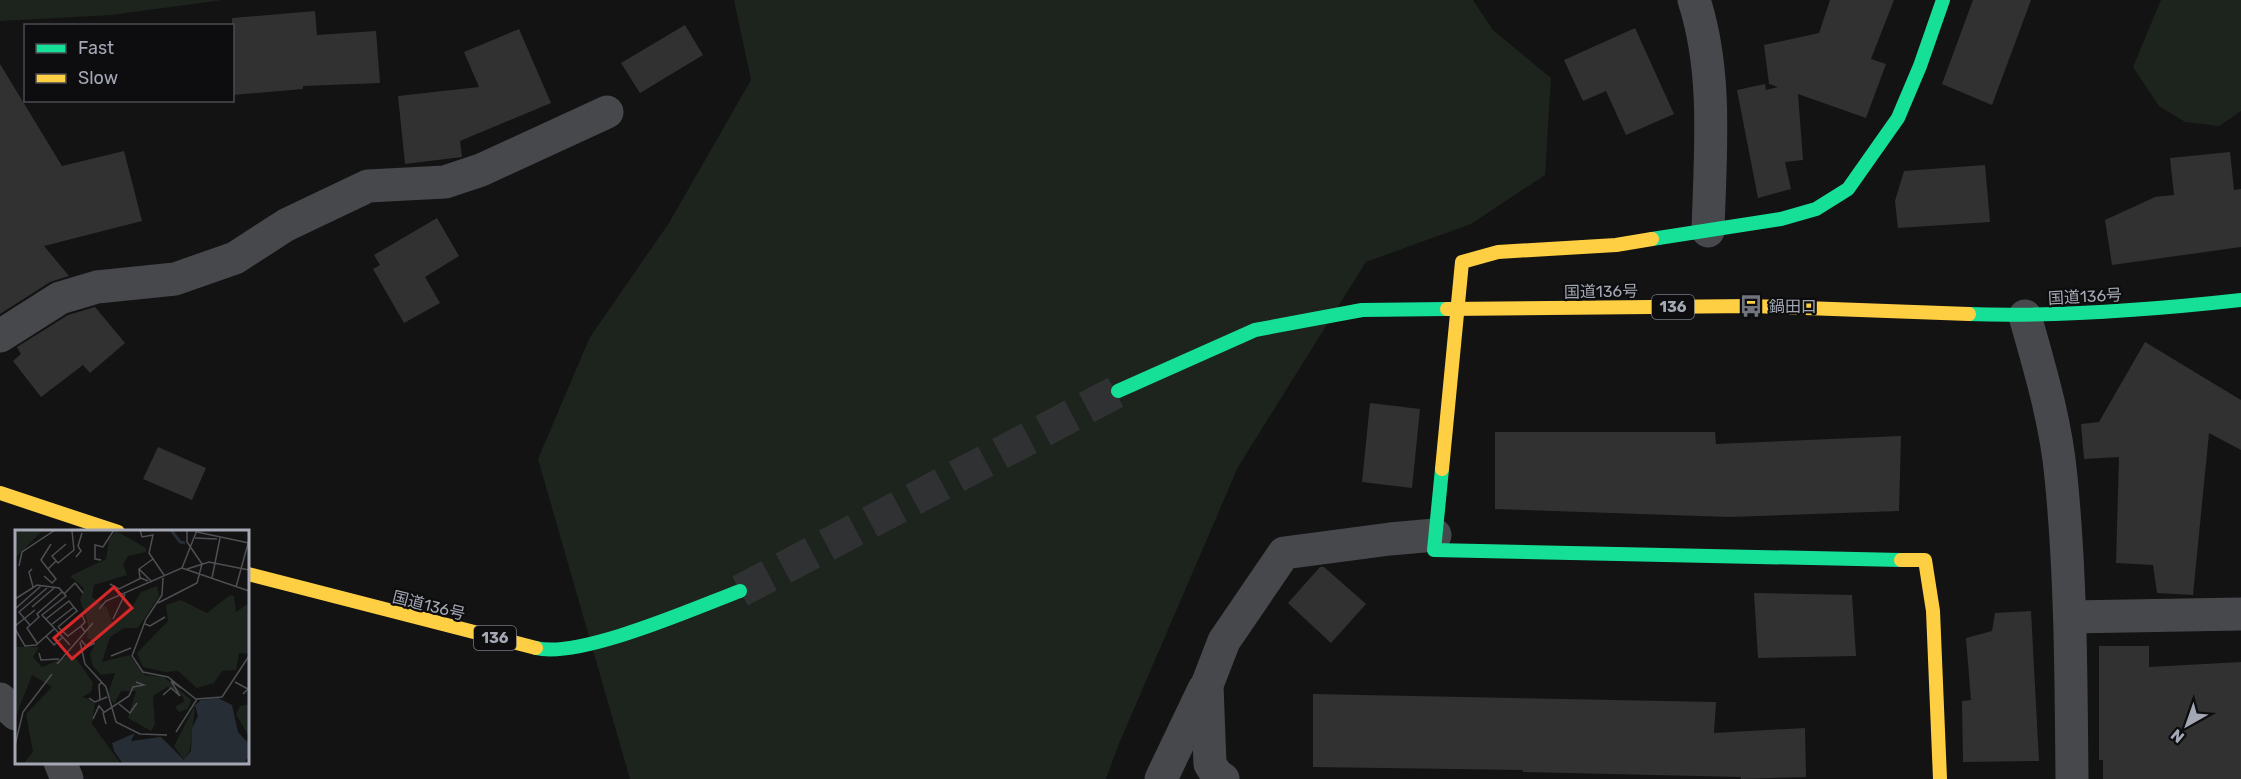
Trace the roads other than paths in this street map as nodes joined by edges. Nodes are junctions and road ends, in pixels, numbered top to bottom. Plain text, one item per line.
1 (1694, 0) edge
2 (1943, 0) edge
3 (607, 112) dead end
4 (1708, 231) junction
5 (2241, 300) edge
6 (1458, 309) junction
7 (2025, 316) junction
8 (0, 336) edge
9 (1118, 390) tunnel mouth
10 (0, 493) edge
11 (115, 530) edge
12 (1436, 535) junction
13 (249, 574) edge
14 (740, 591) tunnel mouth
15 (2241, 614) edge
16 (2070, 617) junction
17 (1207, 685) junction
18 (0, 699) edge
19 (15, 713) edge
20 (61, 764) edge
21 (67, 779) edge
22 (1161, 779) edge
23 (1223, 779) edge
24 (1940, 779) edge
25 (2072, 779) edge

1 - 4 street
2 - 4 main road
3 - 8 street
4 - 6 main road
5 - 7 main road, 国道136号 / 136
6 - 7 main road, 国道136号 / 136
6 - 9 main road, 国道136号 / 136
6 - 12 main road
7 - 16 street
10 - 11 main road
12 - 17 street
12 - 24 main road
13 - 14 main road, 国道136号 / 136
15 - 16 street
16 - 25 street
17 - 22 street
17 - 23 street
18 - 19 street
20 - 21 street

